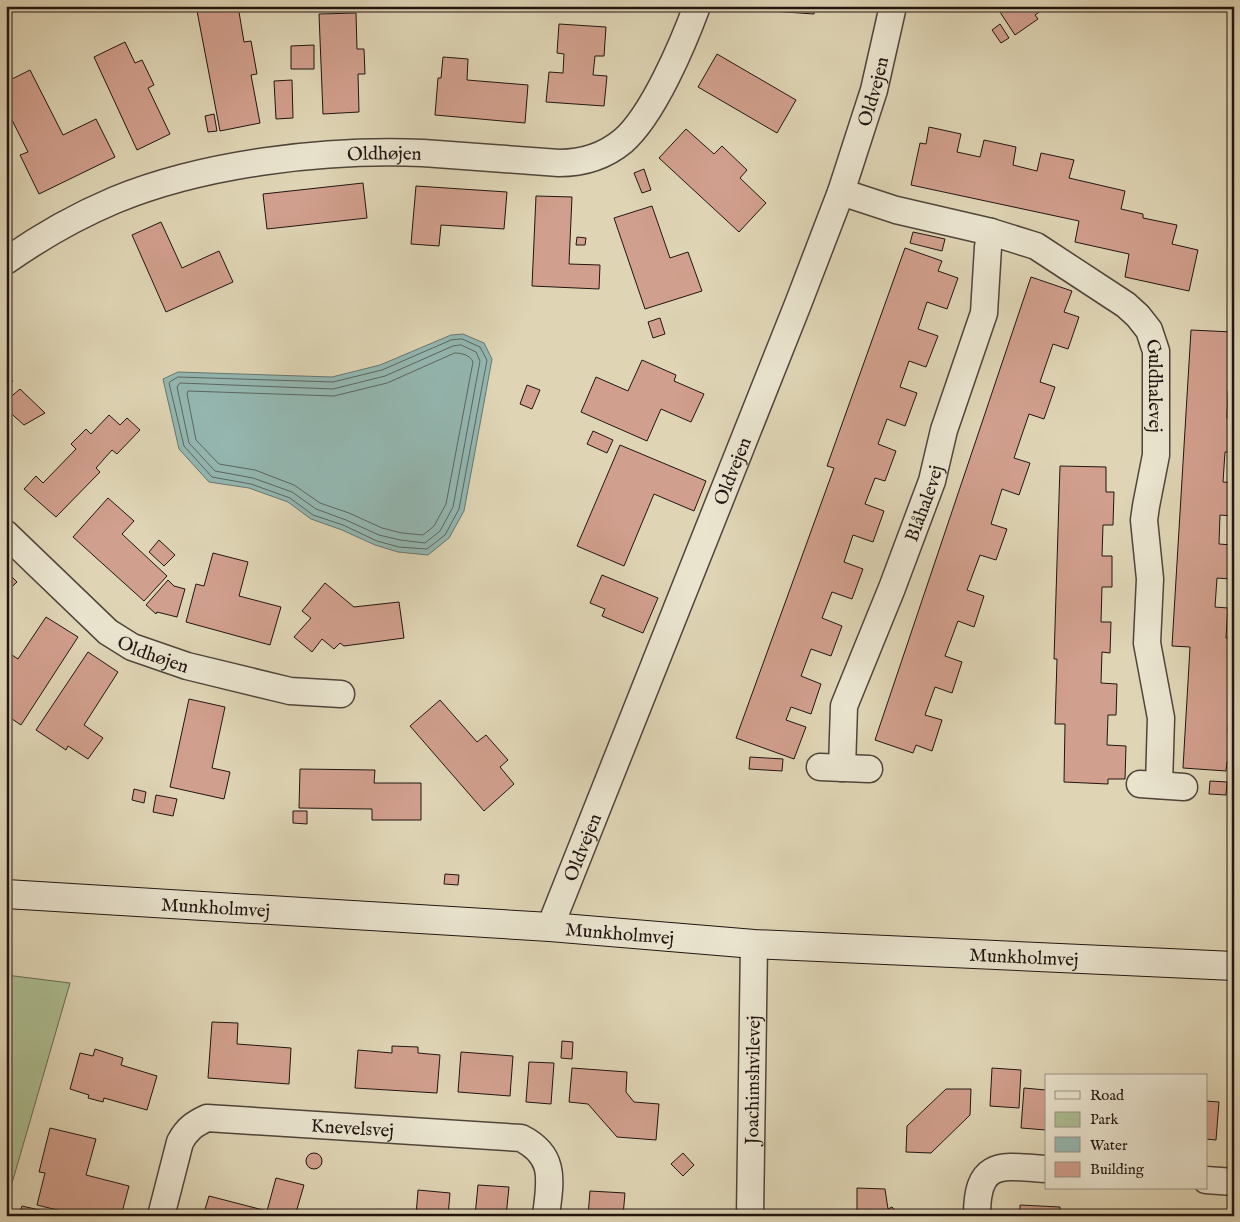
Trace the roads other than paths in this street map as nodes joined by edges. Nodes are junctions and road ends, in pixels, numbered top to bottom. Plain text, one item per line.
1 (697, 6) edge
2 (893, 6) edge
3 (840, 192) junction
4 (990, 232) junction
5 (6, 261) edge
6 (6, 534) edge
7 (341, 694) dead end
8 (869, 769) dead end
9 (1161, 786) dead end
10 (6, 894) edge
11 (550, 927) junction
12 (754, 944) junction
13 (1234, 966) edge
14 (1045, 1169) edge
15 (1208, 1180) edge
16 (1234, 1182) edge
17 (161, 1216) edge
18 (546, 1216) edge
19 (750, 1216) edge
20 (977, 1216) edge

1 - 5 street, Oldhøjen
2 - 3 street, Oldvejen
3 - 4 street, Guldhalevej
3 - 11 street, Oldvejen
4 - 8 street, Blåhalevej
4 - 9 street, Guldhalevej
6 - 7 street, Oldhøjen
10 - 11 street, Munkholmvej
11 - 12 street, Munkholmvej
12 - 13 street, Munkholmvej
12 - 19 street, Joachimshvilevej
14 - 20 street
15 - 16 street
17 - 18 street, Knevelsvej

